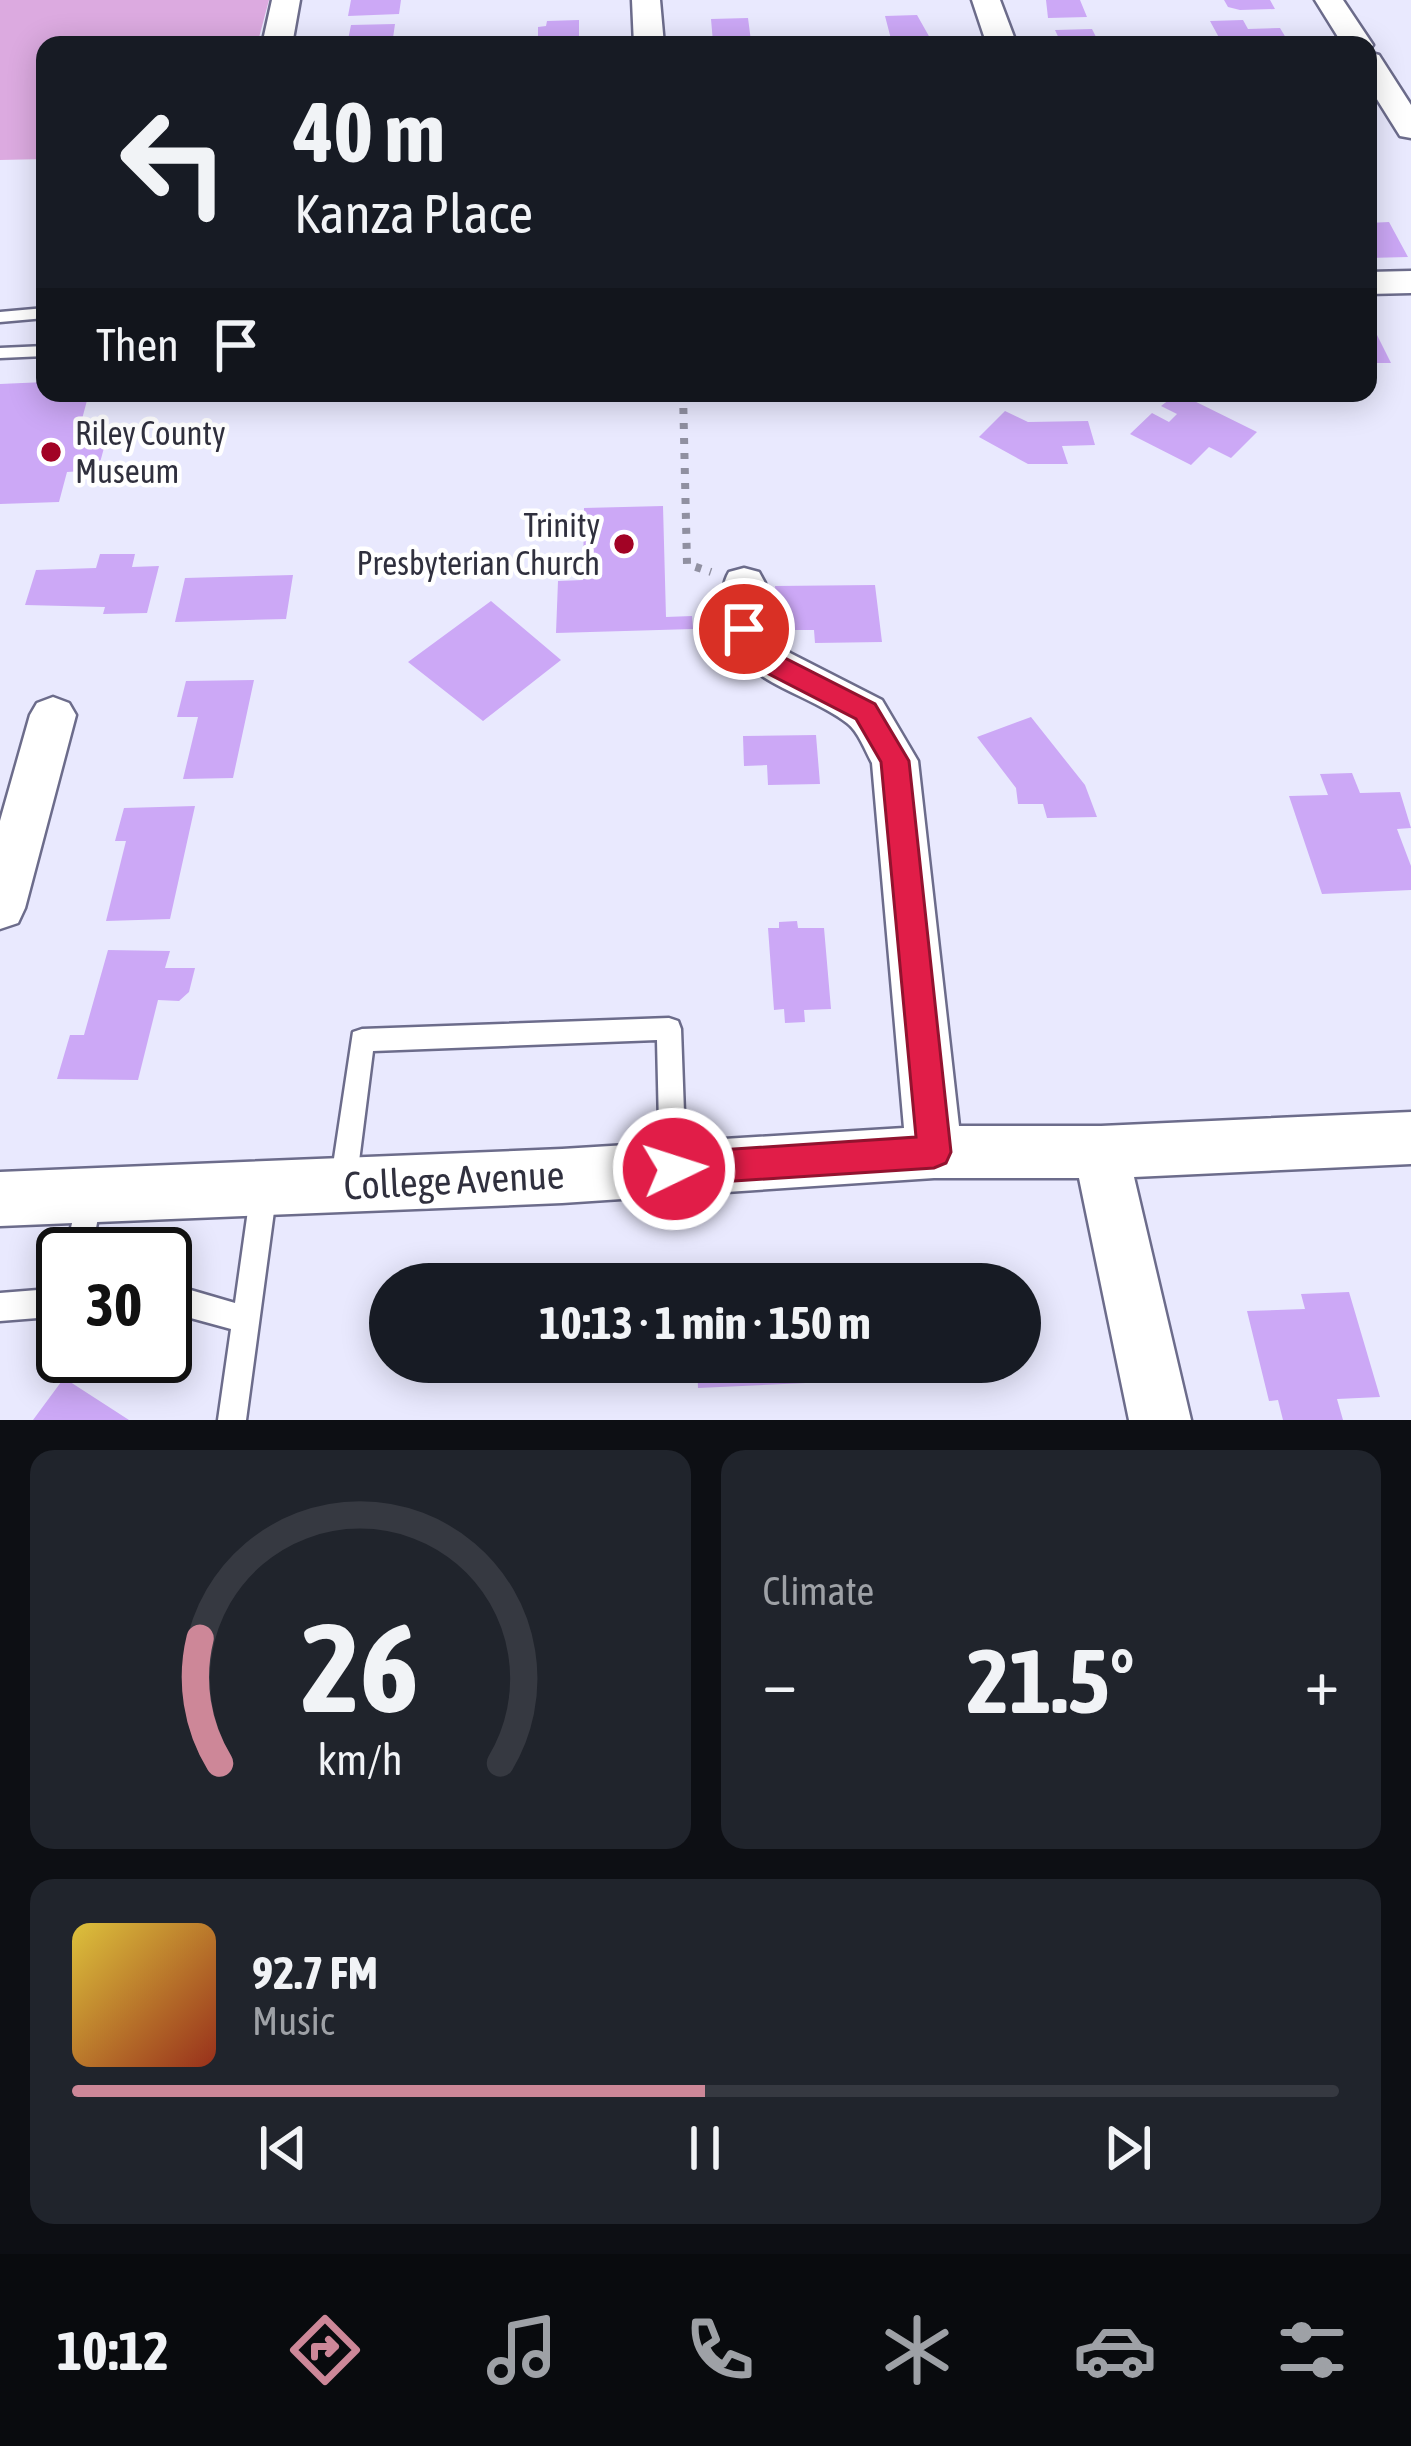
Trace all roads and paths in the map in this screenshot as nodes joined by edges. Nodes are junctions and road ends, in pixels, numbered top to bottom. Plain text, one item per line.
1 (286, 0) edge
2 (646, 0) edge
3 (986, 0) edge
4 (1329, 0) edge
5 (279, 36) edge
6 (648, 36) edge
7 (998, 36) edge
8 (1352, 36) edge
9 (1377, 75) edge
10 (1411, 127) edge
11 (1411, 282) edge
12 (1377, 283) edge
13 (36, 314) edge
14 (0, 317) edge
15 (36, 351) edge
16 (0, 352) edge
17 (683, 402) edge
18 (744, 583) joint
19 (53, 715) dead end
20 (0, 908) edge
21 (1411, 1138) edge
22 (934, 1152) junction
23 (1101, 1152) junction
24 (674, 1169) junction
25 (343, 1185) junction
26 (264, 1189) junction
27 (90, 1196) junction
28 (0, 1199) edge
29 (84, 1227) edge
30 (36, 1304) edge
31 (192, 1304) edge
32 (0, 1307) edge
33 (246, 1320) junction
34 (232, 1420) edge
35 (1160, 1420) edge

1 - 5 street
2 - 6 street
3 - 7 street
4 - 8 street
9 - 10 street
11 - 12 street
13 - 14 lane
15 - 16 lane
17 - 18 path
18 - 22 street
19 - 20 street
21 - 23 street, College Avenue
22 - 23 street, College Avenue
22 - 24 street, College Avenue
23 - 35 street
24 - 25 street, College Avenue
24 - 25 lane
25 - 26 street, College Avenue
26 - 27 street, College Avenue
26 - 33 lane
27 - 28 street, College Avenue
27 - 29 lane
30 - 32 lane
31 - 33 lane
33 - 34 lane

